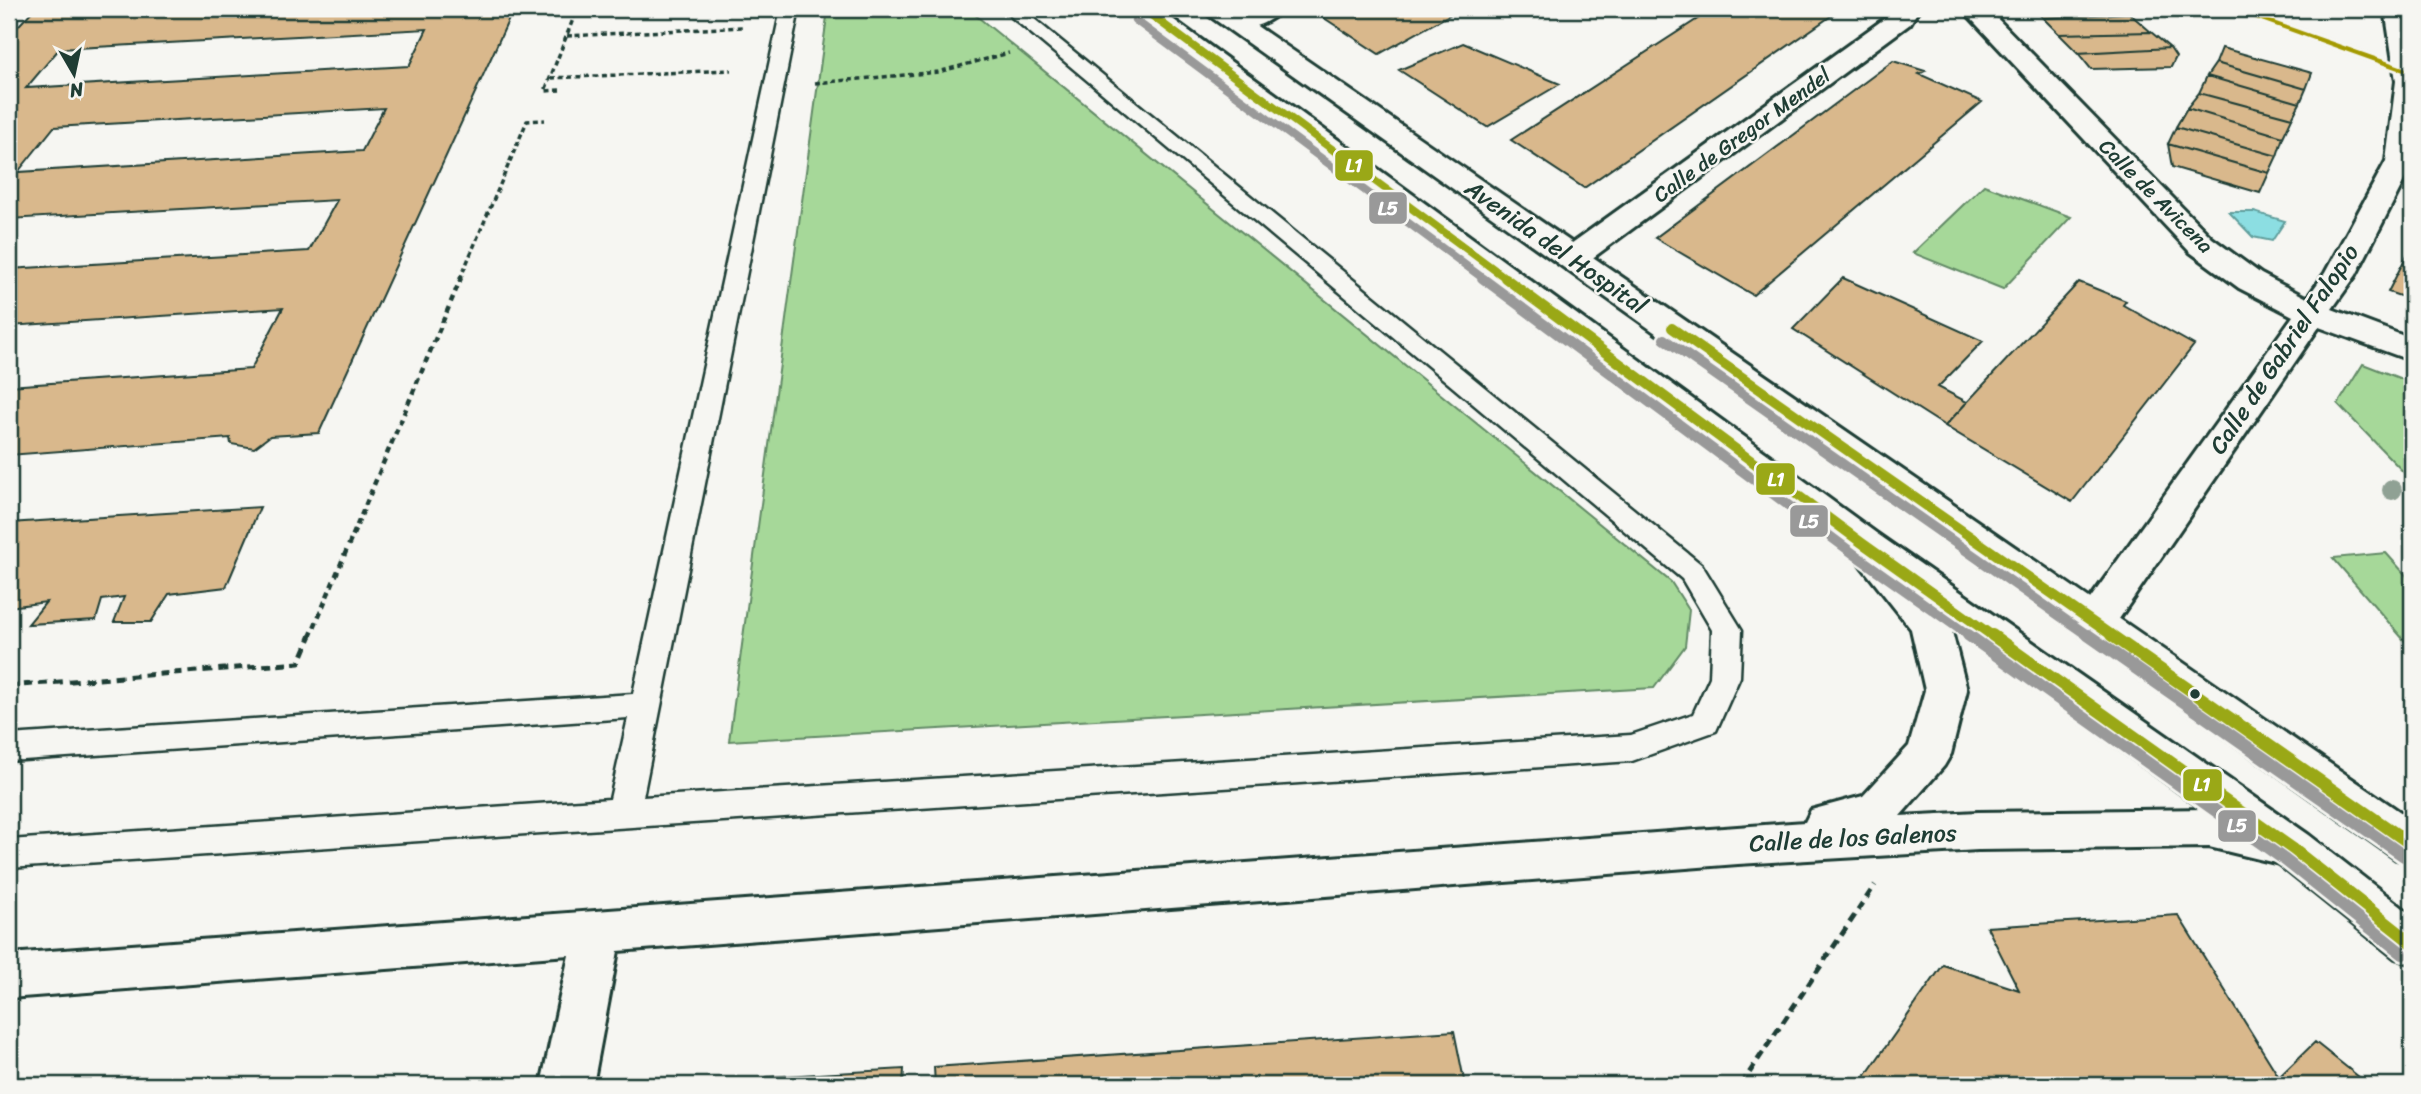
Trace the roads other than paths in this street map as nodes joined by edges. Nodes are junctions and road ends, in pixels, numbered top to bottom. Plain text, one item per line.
1 (790, 9) edge
2 (1011, 9) edge
3 (1143, 9) edge
4 (1270, 9) edge
5 (1907, 9) edge
6 (1974, 9) edge
7 (2397, 9) edge
8 (1227, 17) edge
9 (1573, 258) junction
10 (2312, 313) junction
11 (2412, 351) edge
12 (1861, 543) junction
13 (2094, 624) junction
14 (646, 705) junction
15 (9, 748) edge
16 (624, 812) junction
17 (1738, 845) junction
18 (2412, 845) edge
19 (2293, 849) junction
20 (9, 854) edge
21 (598, 931) junction
22 (2412, 943) edge
23 (9, 976) edge
24 (568, 1085) edge

1 - 14 lane
2 - 16 lane
3 - 12 street
4 - 8 street
5 - 9 street, Calle de Gregor Mendel
6 - 10 street, Calle de Avicena
7 - 10 street, Calle de Gabriel Falopio
8 - 9 street, Avenida del Hospital
9 - 13 street, Avenida del Hospital
10 - 11 street, Calle de Avicena
10 - 13 street, Calle de Gabriel Falopio
12 - 17 street, Calle de los Galenos
12 - 19 street
13 - 18 street, Avenida del Hospital
14 - 15 lane
14 - 16 lane
16 - 20 lane
17 - 19 street, Calle de los Galenos
17 - 21 street
19 - 22 street
21 - 23 street
21 - 24 street

